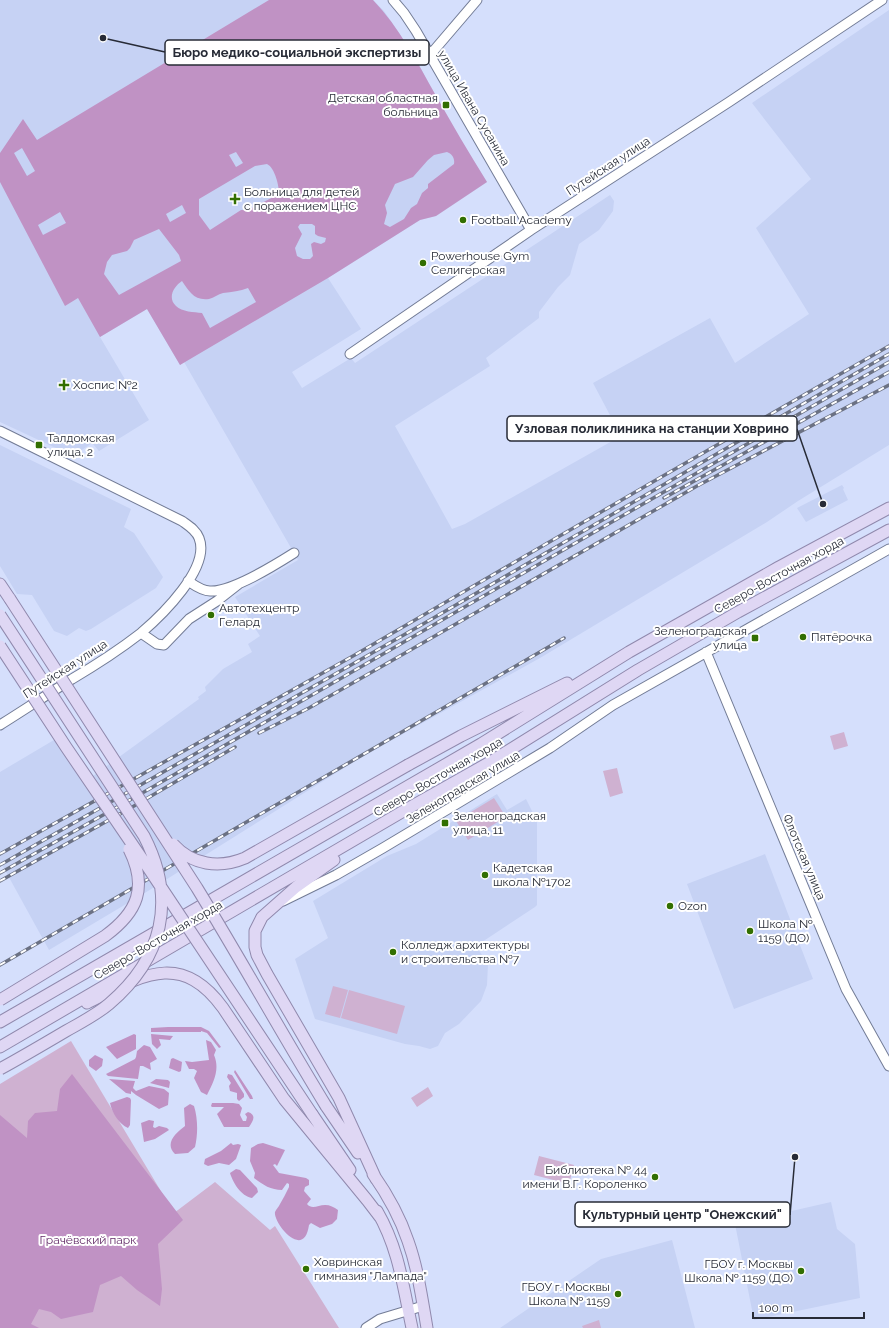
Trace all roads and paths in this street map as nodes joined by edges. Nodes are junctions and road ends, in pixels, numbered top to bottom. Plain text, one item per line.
1 (392, 0) edge
2 (477, 0) edge
3 (882, 0) edge
4 (430, 55) junction
5 (531, 230) junction
6 (350, 354) dead end
7 (2, 432) edge
8 (889, 508) edge
9 (889, 530) edge
10 (889, 549) edge
11 (294, 553) dead end
12 (188, 581) junction
13 (240, 583) junction
14 (0, 584) edge
15 (0, 615) edge
16 (141, 633) junction
17 (0, 646) edge
18 (629, 652) junction
19 (706, 652) junction
20 (0, 725) edge
21 (407, 809) junction
22 (147, 812) junction
23 (116, 822) junction
24 (273, 907) junction
25 (0, 1000) edge
26 (4, 1020) edge
27 (4, 1045) edge
28 (889, 1066) edge
29 (0, 1069) edge
30 (376, 1179) junction
31 (380, 1217) junction
32 (423, 1306) junction
33 (408, 1311) junction
34 (366, 1328) edge
35 (412, 1328) edge
36 (427, 1328) edge

1 - 4 street, улица Ивана Сусанина
2 - 4 street
3 - 5 street, Путейская улица
4 - 5 street, улица Ивана Сусанина
5 - 6 street, Путейская улица
7 - 12 street, Путейская улица
8 - 18 main road, Северо-Восточная хорда
9 - 21 main road, Северо-Восточная хорда
10 - 19 street, Зеленоградская улица
11 - 13 street
12 - 13 street
12 - 16 street, Путейская улица
13 - 16 street
14 - 22 main road, bridge
15 - 29 main road, bridge
16 - 20 street, Путейская улица
17 - 23 main road, bridge
18 - 22 main road, bridge
18 - 26 main road, Северо-Восточная хорда
19 - 24 street, Зеленоградская улица
19 - 28 street, Флотская улица
21 - 24 main road
21 - 27 main road, Северо-Восточная хорда
22 - 30 main road, bridge
23 - 25 main road, bridge
23 - 31 main road, bridge
24 - 30 main road
27 - 31 main road
30 - 32 main road
31 - 33 main road
32 - 33 street
32 - 36 main road
33 - 34 street
33 - 35 main road

